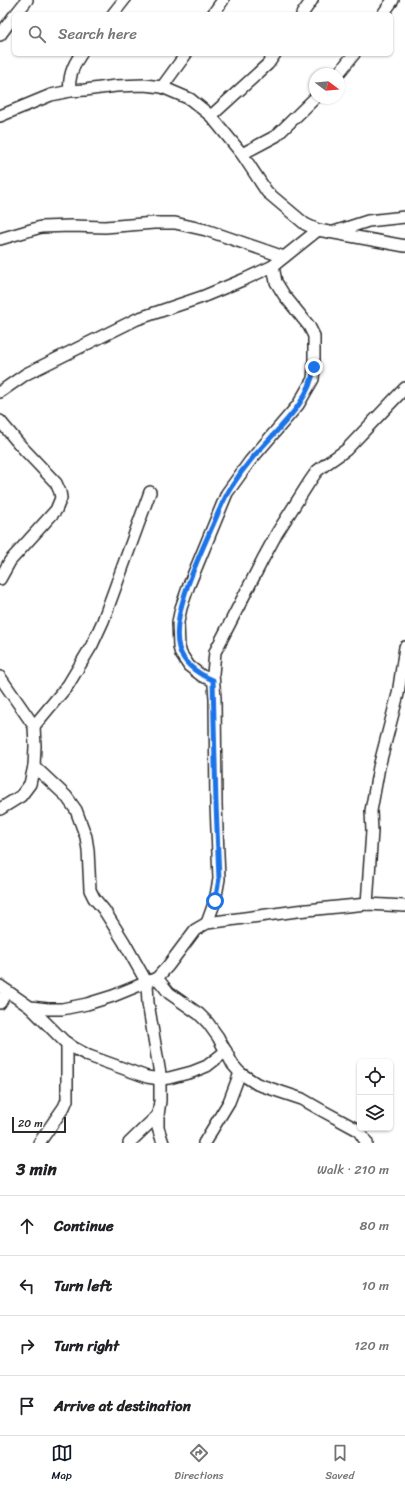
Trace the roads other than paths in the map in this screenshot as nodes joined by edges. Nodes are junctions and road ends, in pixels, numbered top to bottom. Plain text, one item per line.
1 (27, 0) edge
2 (124, 0) edge
3 (223, 0) edge
4 (312, 0) edge
5 (393, 0) edge
6 (18, 12) edge
7 (115, 12) edge
8 (215, 12) edge
9 (303, 12) edge
10 (384, 12) edge
11 (12, 19) edge
12 (0, 35) edge
13 (80, 56) edge
14 (185, 56) edge
15 (273, 56) edge
16 (352, 56) edge
17 (343, 68) edge
18 (162, 87) junction
19 (70, 91) junction
20 (309, 104) edge
21 (0, 116) edge
22 (211, 116) junction
23 (242, 154) junction
24 (405, 217) edge
25 (318, 230) junction
26 (332, 232) junction
27 (0, 239) edge
28 (405, 246) edge
29 (284, 257) junction
30 (273, 266) junction
31 (405, 388) edge
32 (0, 392) edge
33 (0, 421) edge
34 (150, 492) dead end
35 (0, 579) edge
36 (405, 647) edge
37 (0, 677) edge
38 (403, 679) edge
39 (213, 680) junction
40 (34, 726) junction
41 (34, 766) junction
42 (0, 809) edge
43 (367, 904) junction
44 (405, 906) edge
45 (207, 923) junction
46 (152, 980) junction
47 (3, 988) edge
48 (0, 1003) edge
49 (30, 1007) junction
50 (67, 1043) junction
51 (226, 1051) junction
52 (240, 1073) junction
53 (160, 1079) junction
54 (158, 1115) junction
55 (39, 1143) edge
56 (129, 1143) edge
57 (163, 1143) edge
58 (204, 1143) edge
59 (367, 1143) edge

1 - 6 lane
2 - 7 lane
3 - 8 lane
4 - 9 lane
5 - 10 lane
11 - 12 lane
13 - 19 lane
14 - 18 lane
15 - 22 lane
16 - 17 lane
18 - 19 lane
18 - 22 lane
19 - 21 lane
20 - 23 lane
22 - 23 lane
23 - 25 lane
24 - 26 lane
25 - 26 lane
25 - 29 lane
26 - 28 lane
27 - 29 lane
29 - 30 lane
30 - 32 lane
30 - 39 lane
31 - 39 lane
33 - 35 lane
34 - 40 lane
36 - 38 lane
37 - 40 lane
38 - 43 lane
39 - 45 lane
40 - 41 lane
41 - 42 lane
41 - 46 lane
43 - 44 lane
43 - 45 lane
45 - 46 lane
46 - 49 lane
46 - 51 lane
46 - 53 lane
47 - 48 lane
47 - 49 lane
49 - 50 lane
50 - 53 lane
50 - 55 lane
51 - 52 lane
51 - 53 lane
52 - 58 lane
52 - 59 lane
53 - 54 lane
54 - 56 lane
54 - 57 lane

